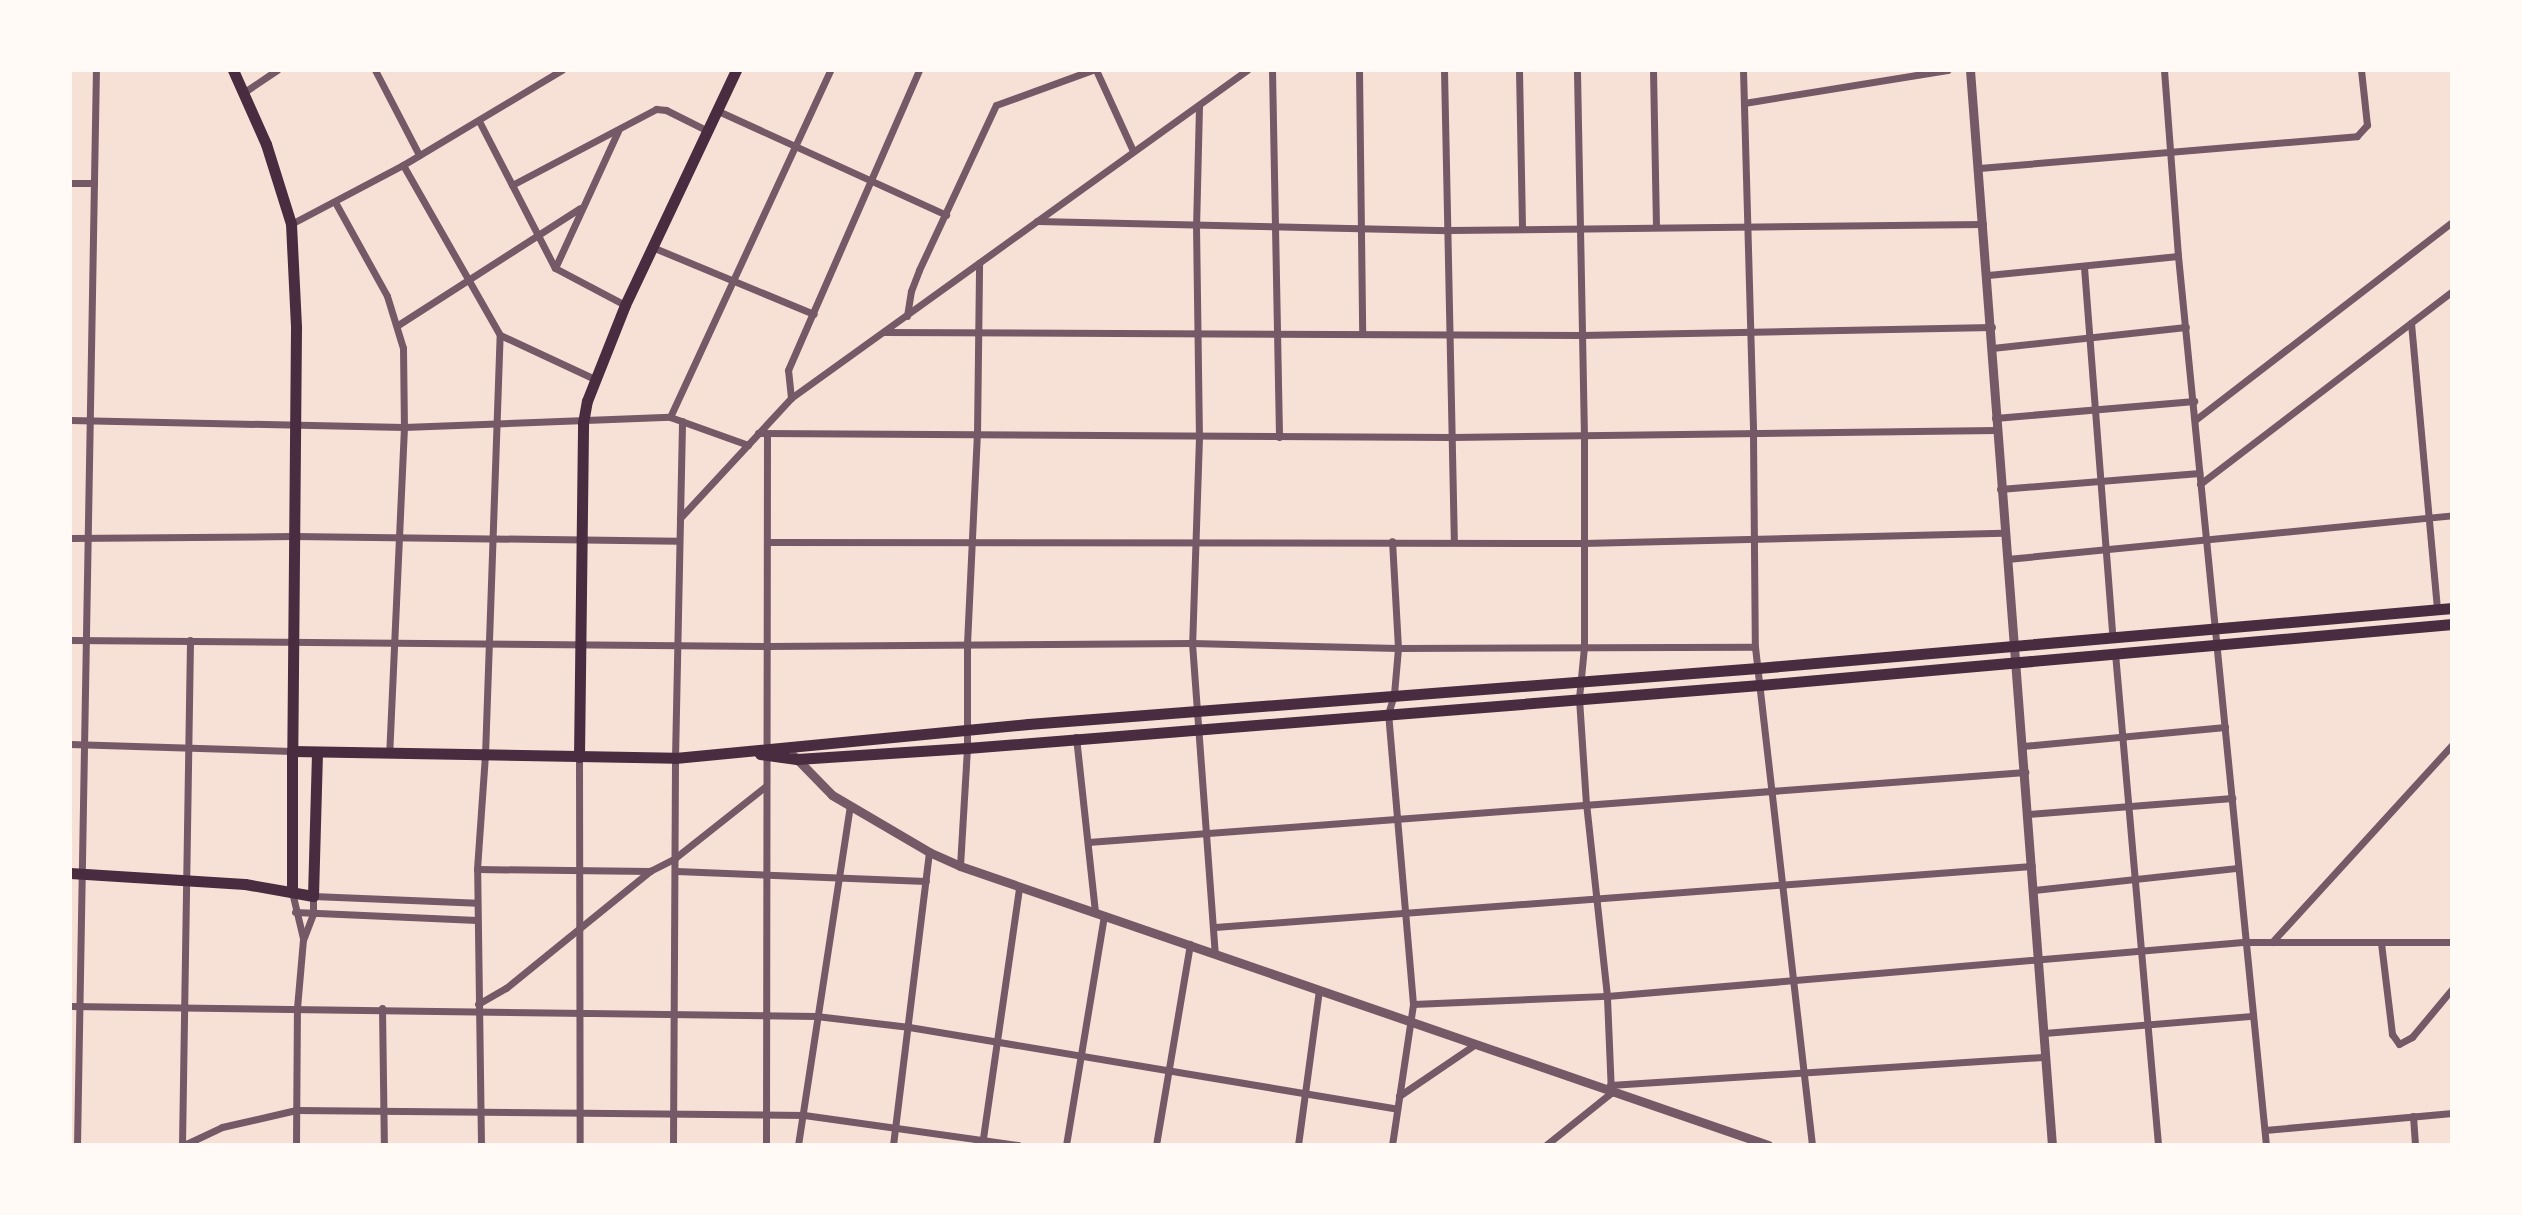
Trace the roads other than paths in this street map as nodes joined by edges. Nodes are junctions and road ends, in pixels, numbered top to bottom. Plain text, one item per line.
1 (96, 70) edge
2 (233, 70) edge
3 (277, 70) edge
4 (375, 70) edge
5 (562, 70) edge
6 (736, 70) edge
7 (830, 70) edge
8 (919, 70) edge
9 (1094, 70) edge
10 (1247, 70) edge
11 (1272, 70) edge
12 (1359, 70) edge
13 (1444, 70) edge
14 (1519, 70) edge
15 (1577, 70) edge
16 (1653, 70) edge
17 (1743, 70) edge
18 (1947, 70) edge
19 (1970, 70) edge
20 (2164, 70) edge
21 (2361, 70) edge
22 (243, 93) junction
23 (1744, 103) junction
24 (1199, 106) junction
25 (716, 110) junction
26 (479, 121) junction
27 (619, 129) junction
28 (706, 130) junction
29 (795, 147) junction
30 (1133, 151) junction
31 (2169, 153) junction
32 (419, 155) junction
33 (403, 165) junction
34 (1979, 168) junction
35 (870, 181) junction
36 (70, 183) edge
37 (94, 183) junction
38 (512, 185) junction
39 (335, 202) junction
40 (580, 208) junction
41 (946, 215) junction
42 (1037, 221) junction
43 (2452, 222) edge
44 (291, 224) junction
45 (1983, 224) junction
46 (1196, 225) junction
47 (1749, 226) junction
48 (1277, 227) junction
49 (1656, 227) junction
50 (1579, 228) junction
51 (1362, 229) junction
52 (1522, 229) junction
53 (1449, 230) junction
54 (538, 237) junction
55 (652, 247) junction
56 (2178, 256) junction
57 (979, 263) junction
58 (2084, 267) junction
59 (555, 268) junction
60 (1988, 275) junction
61 (468, 280) junction
62 (733, 283) junction
63 (2452, 291) edge
64 (625, 305) junction
65 (814, 314) junction
66 (907, 316) junction
67 (2411, 323) junction
68 (398, 325) junction
69 (1992, 327) junction
70 (2186, 327) junction
71 (1362, 331) junction
72 (884, 332) junction
73 (979, 332) junction
74 (1278, 332) junction
75 (1198, 333) junction
76 (1751, 333) junction
77 (1451, 334) junction
78 (500, 335) junction
79 (1581, 335) junction
80 (2090, 337) junction
81 (1992, 348) junction
82 (595, 379) junction
83 (791, 398) junction
84 (2194, 401) junction
85 (2094, 409) junction
86 (670, 417) junction
87 (1995, 418) junction
88 (70, 420) edge
89 (2195, 420) junction
90 (91, 421) junction
91 (682, 421) junction
92 (583, 423) junction
93 (496, 424) junction
94 (294, 426) junction
95 (404, 427) junction
96 (1996, 430) junction
97 (762, 434) junction
98 (977, 435) junction
99 (1753, 435) junction
100 (1199, 437) junction
101 (1279, 437) junction
102 (1452, 437) junction
103 (1584, 437) junction
104 (748, 445) junction
105 (2199, 473) junction
106 (2100, 482) junction
107 (2200, 484) junction
108 (2000, 489) junction
109 (2452, 515) edge
110 (2429, 517) junction
111 (680, 518) junction
112 (2003, 533) junction
113 (293, 536) junction
114 (398, 537) junction
115 (70, 538) edge
116 (88, 538) junction
117 (493, 538) junction
118 (2205, 538) junction
119 (584, 539) junction
120 (971, 540) junction
121 (1755, 540) junction
122 (678, 541) junction
123 (1392, 541) junction
124 (1454, 541) junction
125 (767, 542) junction
126 (1196, 542) junction
127 (1583, 543) junction
128 (2107, 550) junction
129 (2007, 559) junction
130 (2452, 608) edge
131 (2437, 609) junction
132 (2452, 624) edge
133 (2215, 629) junction
134 (2112, 635) junction
135 (70, 640) edge
136 (87, 640) junction
137 (190, 640) junction
138 (294, 641) junction
139 (395, 641) junction
140 (489, 643) junction
141 (1192, 643) junction
142 (582, 644) junction
143 (967, 644) junction
144 (678, 645) junction
145 (2015, 645) junction
146 (766, 646) junction
147 (2217, 646) junction
148 (1584, 647) junction
149 (1755, 647) junction
150 (1398, 648) junction
151 (2115, 653) junction
152 (2016, 661) junction
153 (1758, 668) junction
154 (1580, 681) junction
155 (1760, 685) junction
156 (1394, 694) junction
157 (1579, 698) junction
158 (1195, 711) junction
159 (1388, 714) junction
160 (2225, 727) junction
161 (967, 729) junction
162 (1196, 730) junction
163 (1076, 737) junction
164 (2123, 737) junction
165 (70, 744) edge
166 (85, 745) junction
167 (2452, 745) edge
168 (190, 746) junction
169 (2023, 746) junction
170 (788, 747) junction
171 (967, 748) junction
172 (292, 751) junction
173 (317, 752) junction
174 (763, 752) junction
175 (389, 754) junction
176 (485, 755) junction
177 (579, 757) junction
178 (675, 758) junction
179 (797, 759) junction
180 (2025, 772) junction
181 (766, 786) junction
182 (1773, 789) junction
183 (2232, 798) junction
184 (1586, 804) junction
185 (850, 806) junction
186 (2128, 807) junction
187 (2028, 814) junction
188 (1398, 819) junction
189 (1206, 831) junction
190 (1088, 842) junction
191 (929, 852) junction
192 (675, 858) junction
193 (960, 866) junction
194 (2032, 866) junction
195 (2238, 868) junction
196 (477, 869) junction
197 (580, 869) junction
198 (650, 871) junction
199 (676, 871) junction
200 (70, 873) edge
201 (84, 873) junction
202 (767, 873) junction
203 (840, 875) junction
204 (184, 880) junction
205 (2134, 880) junction
206 (926, 881) junction
207 (1783, 885) junction
208 (1019, 887) junction
209 (2034, 890) junction
210 (292, 891) junction
211 (313, 896) junction
212 (1597, 900) junction
213 (477, 903) junction
214 (295, 912) junction
215 (1404, 913) junction
216 (313, 914) junction
217 (1100, 914) junction
218 (477, 920) junction
219 (1215, 927) junction
220 (581, 930) junction
221 (303, 940) junction
222 (2243, 942) junction
223 (2272, 942) junction
224 (2452, 942) edge
225 (2381, 943) junction
226 (1190, 944) junction
227 (2140, 951) junction
228 (1215, 953) junction
229 (2038, 960) junction
230 (1794, 978) junction
231 (2452, 989) edge
232 (1319, 990) junction
233 (1607, 996) junction
234 (1413, 1004) junction
235 (70, 1006) edge
236 (81, 1006) junction
237 (478, 1006) junction
238 (184, 1008) junction
239 (297, 1008) junction
240 (382, 1008) junction
241 (582, 1013) junction
242 (769, 1014) junction
243 (674, 1016) junction
244 (816, 1016) junction
245 (2252, 1016) junction
246 (1410, 1022) junction
247 (909, 1027) junction
248 (2146, 1027) junction
249 (2044, 1033) junction
250 (996, 1042) junction
251 (1474, 1045) junction
252 (1082, 1057) junction
253 (2046, 1057) junction
254 (1167, 1071) junction
255 (1804, 1074) junction
256 (1610, 1089) junction
257 (1306, 1094) junction
258 (1399, 1096) junction
259 (1397, 1109) junction
260 (296, 1110) junction
261 (384, 1111) junction
262 (481, 1111) junction
263 (581, 1112) junction
264 (673, 1113) junction
265 (2452, 1113) edge
266 (766, 1115) junction
267 (804, 1115) junction
268 (2413, 1116) junction
269 (895, 1129) junction
270 (2265, 1130) junction
271 (1746, 1137) junction
272 (982, 1142) edge
273 (77, 1145) edge
274 (183, 1145) edge
275 (296, 1145) edge
276 (384, 1145) edge
277 (481, 1145) edge
278 (580, 1145) edge
279 (673, 1145) edge
280 (766, 1145) edge
281 (798, 1145) edge
282 (893, 1145) edge
283 (1018, 1145) edge
284 (1066, 1145) edge
285 (1156, 1145) edge
286 (1298, 1145) edge
287 (1392, 1145) edge
288 (1546, 1145) edge
289 (1737, 1145) edge
290 (1768, 1145) edge
291 (1812, 1145) edge
292 (2052, 1145) edge
293 (2158, 1145) edge
294 (2266, 1145) edge
295 (2415, 1145) edge

1 - 37 street
2 - 22 main road
3 - 22 street
4 - 32 street
5 - 26 street
6 - 25 main road
7 - 29 street
8 - 35 street
9 - 30 street
9 - 41 street
10 - 24 street
11 - 48 street
12 - 51 street
13 - 53 street
14 - 52 street
15 - 50 street
16 - 49 street
17 - 23 street
18 - 23 street
19 - 34 street
20 - 31 street
21 - 31 street
22 - 44 main road
23 - 47 street
24 - 30 street
24 - 46 street
25 - 28 main road
25 - 29 street
26 - 32 street
26 - 38 street
27 - 28 street
27 - 38 street
27 - 40 street
28 - 55 main road
29 - 35 street
29 - 62 street
30 - 42 street
31 - 34 street
31 - 56 street
32 - 33 street
33 - 39 street
33 - 61 street
34 - 45 street
35 - 41 street
35 - 65 street
36 - 37 street
37 - 90 street
38 - 54 street
39 - 44 street
39 - 68 street
40 - 54 street
40 - 59 street
41 - 66 street
42 - 46 street
42 - 57 street
43 - 89 street
44 - 94 main road
45 - 47 street
45 - 60 street
46 - 48 street
46 - 75 street
47 - 49 street
47 - 76 street
48 - 51 street
48 - 74 street
49 - 50 street
50 - 52 street
50 - 79 street
51 - 53 street
51 - 71 street
52 - 53 street
53 - 77 street
54 - 59 street
54 - 61 street
55 - 62 street
55 - 64 main road
56 - 58 street
56 - 70 street
57 - 66 street
57 - 73 street
58 - 60 street
58 - 80 street
59 - 64 street
60 - 69 street
61 - 68 street
61 - 78 street
62 - 65 street
62 - 86 street
63 - 67 street
64 - 82 main road
65 - 83 street
66 - 72 street
67 - 107 street
67 - 110 street
68 - 95 street
69 - 76 street
69 - 81 street
70 - 80 street
70 - 84 street
71 - 74 street
71 - 77 street
72 - 73 street
72 - 83 street
73 - 75 street
73 - 98 street
74 - 75 street
74 - 101 street
75 - 100 street
76 - 79 street
76 - 99 street
77 - 79 street
77 - 102 street
78 - 82 street
78 - 93 street
79 - 103 street
80 - 81 street
80 - 85 street
81 - 87 street
82 - 92 main road
83 - 97 street
84 - 85 street
84 - 89 street
85 - 87 street
85 - 106 street
86 - 91 street
86 - 92 street
87 - 96 street
88 - 90 street
89 - 105 street
90 - 94 street
90 - 116 street
91 - 104 street
91 - 111 street
92 - 93 street
92 - 119 main road
93 - 95 street
93 - 117 street
94 - 95 street
94 - 113 main road
95 - 114 street
96 - 99 street
96 - 108 street
97 - 98 street
97 - 104 street
97 - 125 street
98 - 100 street
98 - 120 street
99 - 103 street
99 - 121 street
100 - 101 street
100 - 126 street
101 - 102 street
102 - 103 street
102 - 124 street
103 - 127 street
104 - 111 street
105 - 106 street
105 - 107 street
106 - 108 street
106 - 128 street
107 - 118 street
108 - 112 street
109 - 110 street
110 - 118 street
110 - 131 street
111 - 122 street
112 - 121 street
112 - 129 street
113 - 114 street
113 - 116 street
113 - 138 main road
114 - 117 street
114 - 139 street
115 - 116 street
116 - 136 street
117 - 119 street
117 - 140 street
118 - 128 street
118 - 133 street
119 - 122 street
119 - 142 main road
120 - 125 street
120 - 126 street
120 - 143 street
121 - 127 street
121 - 149 street
122 - 144 street
123 - 124 street
123 - 126 street
123 - 150 street
124 - 127 street
125 - 146 street
126 - 141 street
127 - 148 street
128 - 129 street
128 - 134 street
129 - 145 street
130 - 131 main road
131 - 133 main road
132 - 147 main road
133 - 134 main road
133 - 147 street
134 - 145 main road
135 - 136 street
136 - 137 street
136 - 166 street
137 - 138 street
137 - 168 street
138 - 139 street
138 - 172 main road
139 - 140 street
139 - 175 street
140 - 142 street
140 - 176 street
141 - 143 street
141 - 150 street
141 - 158 street
142 - 144 street
142 - 177 main road
143 - 146 street
143 - 161 street
144 - 146 street
144 - 178 street
145 - 152 street
145 - 153 main road
146 - 174 street
147 - 151 main road
147 - 160 street
148 - 149 street
148 - 150 street
148 - 154 street
149 - 153 street
150 - 156 street
151 - 152 main road
151 - 164 street
152 - 155 main road
152 - 169 street
153 - 154 main road
153 - 155 street
154 - 156 main road
154 - 157 street
155 - 157 main road
155 - 182 street
156 - 158 main road
156 - 159 street
157 - 159 main road
157 - 184 street
158 - 161 main road
158 - 162 street
159 - 162 main road
159 - 188 street
160 - 164 street
160 - 183 street
161 - 170 main road
161 - 171 street
162 - 163 main road
162 - 189 street
163 - 171 main road
163 - 190 street
164 - 169 street
164 - 186 street
165 - 166 street
166 - 168 street
166 - 201 street
167 - 223 street
168 - 172 street
168 - 204 street
169 - 180 street
170 - 174 main road
170 - 179 street
171 - 179 main road
171 - 193 street
172 - 173 main road
172 - 210 main road
173 - 175 main road
173 - 211 main road
174 - 178 main road
174 - 179 main road
174 - 181 street
175 - 176 main road
176 - 177 main road
176 - 196 street
177 - 178 main road
177 - 197 street
178 - 192 street
179 - 185 street
180 - 182 street
180 - 187 street
181 - 192 street
181 - 202 street
182 - 184 street
182 - 207 street
183 - 186 street
183 - 195 street
184 - 188 street
184 - 212 street
185 - 191 street
185 - 203 street
186 - 187 street
186 - 205 street
187 - 194 street
188 - 189 street
188 - 215 street
189 - 190 street
189 - 219 street
190 - 217 street
191 - 193 street
191 - 206 street
192 - 198 street
192 - 199 street
193 - 208 street
194 - 207 street
194 - 209 street
195 - 205 street
195 - 222 street
196 - 197 street
196 - 213 street
197 - 198 street
197 - 220 street
198 - 220 street
199 - 202 street
199 - 243 street
200 - 201 main road
201 - 204 main road
201 - 236 street
202 - 203 street
202 - 242 street
203 - 206 street
203 - 244 street
204 - 210 main road
204 - 238 street
205 - 209 street
205 - 227 street
206 - 247 street
207 - 212 street
207 - 230 street
208 - 217 street
208 - 250 street
209 - 229 street
210 - 211 main road
210 - 214 street
211 - 213 street
211 - 216 street
212 - 215 street
212 - 233 street
213 - 218 street
214 - 216 street
214 - 221 street
215 - 219 street
215 - 234 street
216 - 218 street
216 - 221 street
217 - 226 street
217 - 252 street
218 - 237 street
219 - 228 street
220 - 237 street
220 - 241 street
221 - 239 street
222 - 223 street
222 - 227 street
222 - 245 street
223 - 225 street
224 - 225 street
225 - 231 street
226 - 228 street
226 - 254 street
227 - 229 street
227 - 248 street
228 - 232 street
229 - 230 street
229 - 249 street
230 - 233 street
230 - 255 street
232 - 246 street
232 - 257 street
233 - 234 street
233 - 256 street
234 - 246 street
235 - 236 street
236 - 238 street
236 - 273 street
237 - 240 street
237 - 241 street
237 - 262 street
238 - 239 street
238 - 274 street
239 - 240 street
239 - 260 street
240 - 261 street
241 - 243 street
241 - 263 street
242 - 243 street
242 - 244 street
242 - 266 street
243 - 264 street
244 - 247 street
244 - 267 street
245 - 248 street
245 - 270 street
246 - 251 street
246 - 258 street
247 - 250 street
247 - 269 street
248 - 249 street
248 - 293 street
249 - 253 street
250 - 252 street
250 - 272 street
251 - 256 street
251 - 258 street
252 - 254 street
252 - 284 street
253 - 255 street
253 - 292 street
254 - 257 street
254 - 285 street
255 - 256 street
255 - 291 street
256 - 271 street
256 - 288 street
257 - 259 street
257 - 286 street
258 - 259 street
259 - 287 street
260 - 261 street
260 - 274 street
260 - 275 street
261 - 262 street
261 - 276 street
262 - 263 street
262 - 277 street
263 - 264 street
263 - 278 street
264 - 266 street
264 - 279 street
265 - 268 street
266 - 267 street
266 - 280 street
267 - 269 street
267 - 281 street
268 - 270 street
268 - 295 street
269 - 272 street
269 - 282 street
270 - 294 street
271 - 289 street
271 - 290 street
272 - 283 street

